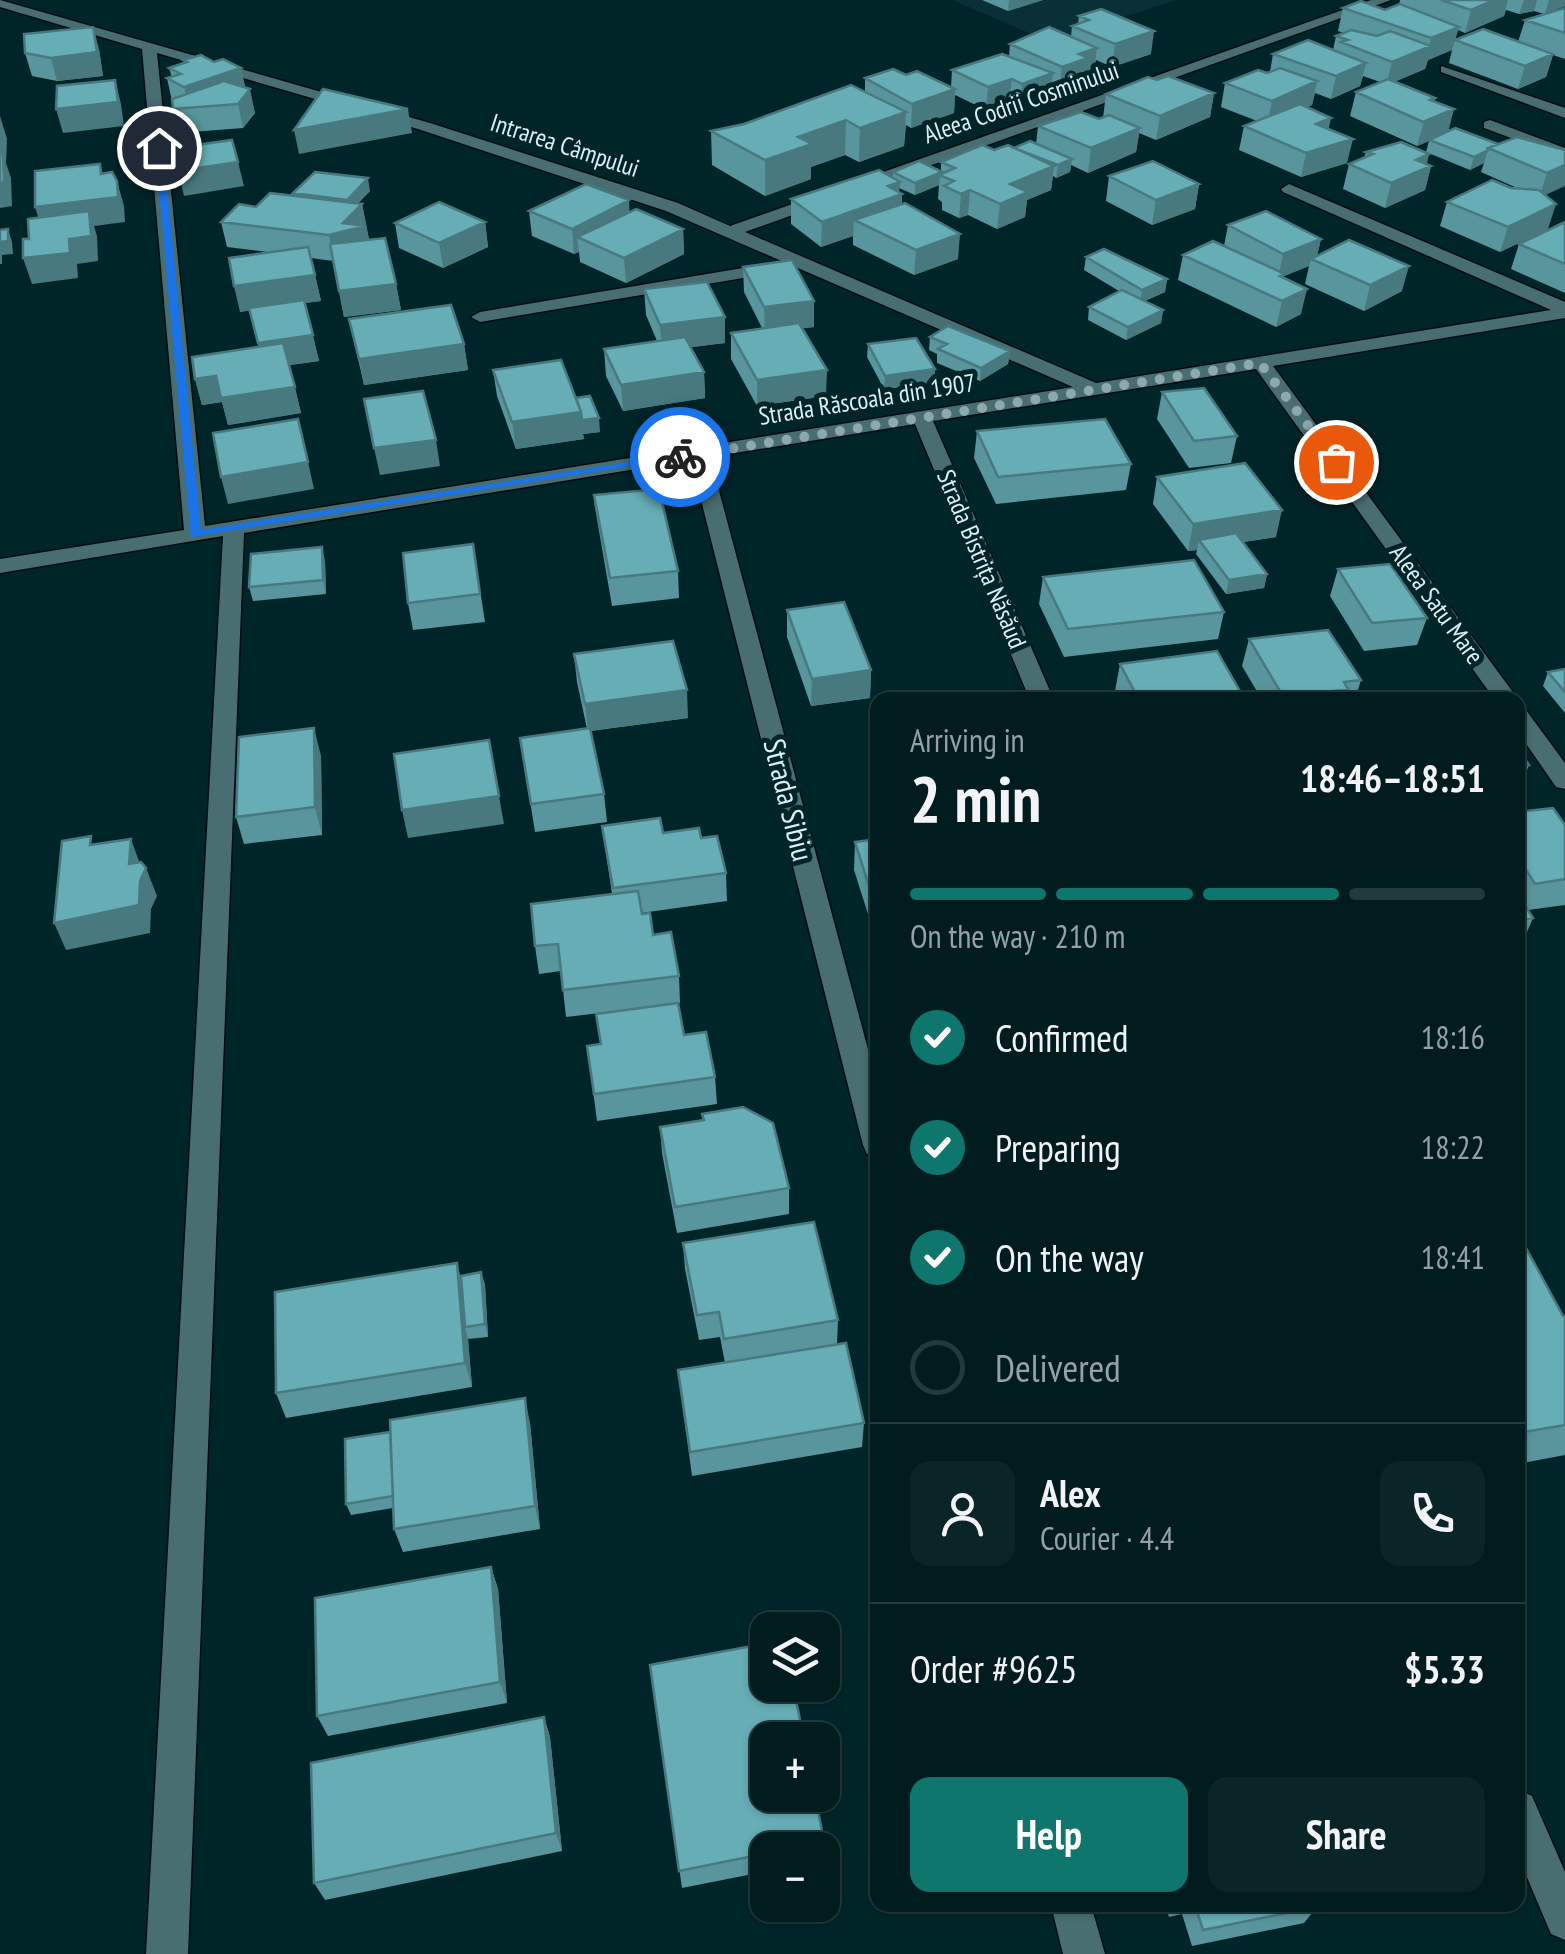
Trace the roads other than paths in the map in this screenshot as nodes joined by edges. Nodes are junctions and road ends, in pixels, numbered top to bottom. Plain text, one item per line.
1 (1384, 0) edge
2 (0, 4) edge
3 (149, 47) junction
4 (1446, 70) dead end
5 (1565, 113) edge
6 (1490, 125) dead end
7 (1565, 153) edge
8 (1288, 189) dead end
9 (732, 231) junction
10 (800, 260) junction
11 (1565, 311) edge
12 (480, 317) dead end
13 (1260, 363) junction
14 (1094, 388) junction
15 (922, 418) junction
16 (699, 454) junction
17 (234, 529) junction
18 (195, 534) junction
19 (0, 566) edge
20 (1039, 692) edge
21 (1501, 692) edge
22 (1525, 725) edge
23 (1565, 781) edge
24 (870, 1114) edge
25 (1525, 1826) edge
26 (1073, 1912) edge
27 (1565, 1920) edge
28 (167, 1954) edge
29 (1084, 1954) edge

1 - 9 street, Aleea Codrii Cosminului
2 - 3 street, Intrarea Câmpului
3 - 9 street, Intrarea Câmpului
3 - 18 street
4 - 5 street
6 - 7 street
8 - 11 street
9 - 10 street, Intrarea Câmpului
10 - 12 street
10 - 14 street, Intrarea Câmpului
11 - 13 street, Strada Răscoala din 1907
13 - 14 street, Strada Răscoala din 1907
13 - 21 street, Aleea Satu Mare
14 - 15 street, Strada Răscoala din 1907
15 - 16 street, Strada Răscoala din 1907
15 - 20 street, Strada Bistrița Năsăud
16 - 17 street, Strada Răscoala din 1907
16 - 24 street, Strada Sibiu
17 - 18 street, Strada Răscoala din 1907
17 - 28 street
18 - 19 street, Strada Răscoala din 1907
22 - 23 street
25 - 27 street
26 - 29 street

